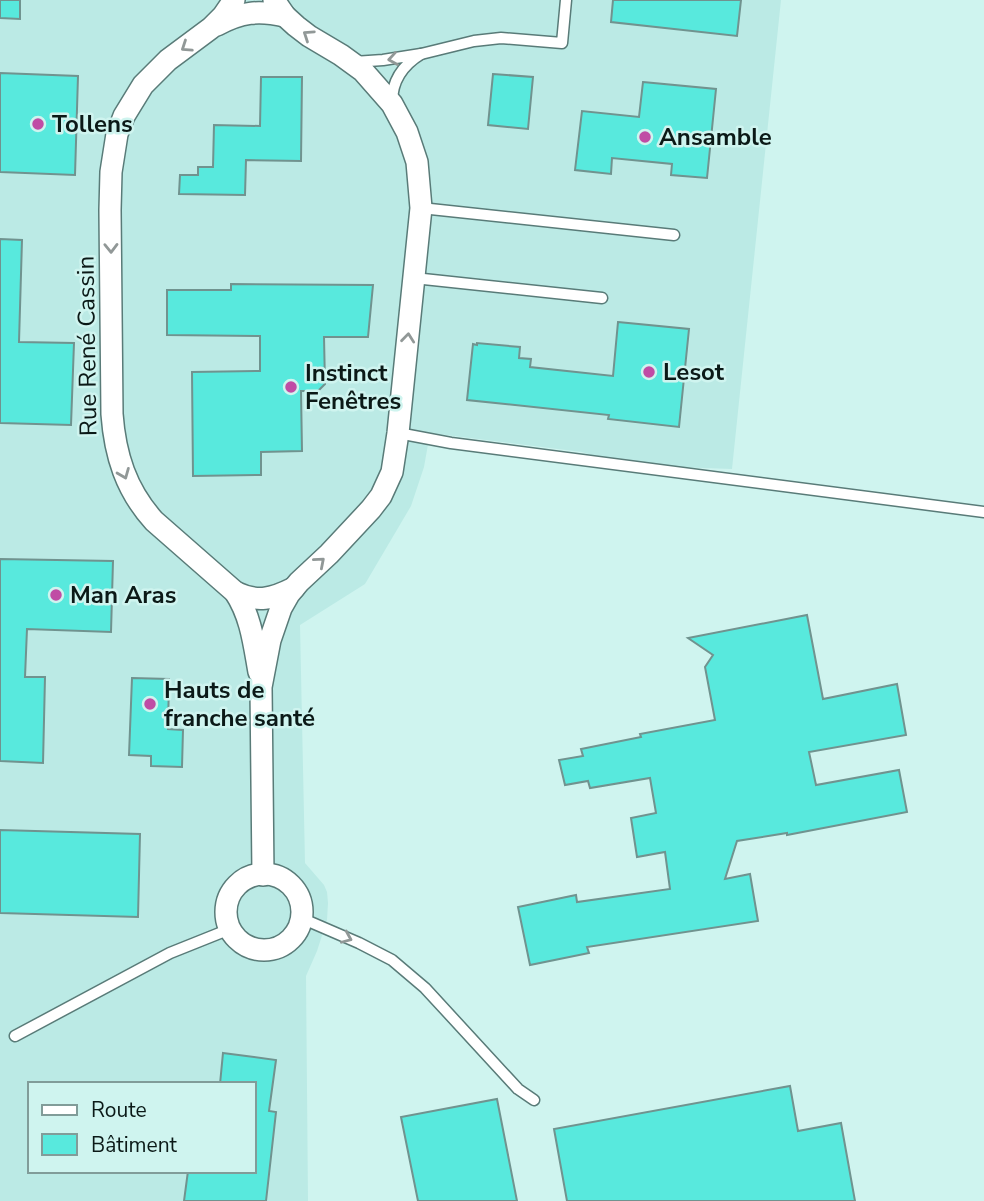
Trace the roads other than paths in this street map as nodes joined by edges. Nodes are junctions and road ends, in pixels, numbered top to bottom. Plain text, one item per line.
1 (234, 0) edge
2 (566, 0) edge
3 (279, 8) edge
4 (211, 29) junction
5 (421, 54) junction
6 (352, 62) junction
7 (392, 104) junction
8 (421, 208) junction
9 (674, 235) dead end
10 (414, 278) junction
11 (602, 298) dead end
12 (398, 433) junction
13 (984, 512) edge
14 (294, 588) junction
15 (235, 592) junction
16 (261, 687) junction
17 (263, 875) junction
18 (301, 918) junction
19 (230, 929) junction
20 (15, 1036) dead end
21 (534, 1100) dead end

1 - 4 street, Rue René Cassin
2 - 5 lane
3 - 4 street
6 -> 3 street
4 -> 15 street, Rue René Cassin
5 -> 6 lane
5 - 7 lane
6 - 7 street
7 - 8 street
8 - 9 lane
8 - 10 street
10 - 11 lane
12 -> 10 street
12 - 13 lane
14 -> 12 street
14 - 15 street
14 - 16 street
15 - 16 street, Rue René Cassin
16 - 17 street
17 - 18 street
17 - 19 street
18 - 19 street
18 -> 21 lane
19 - 20 lane

